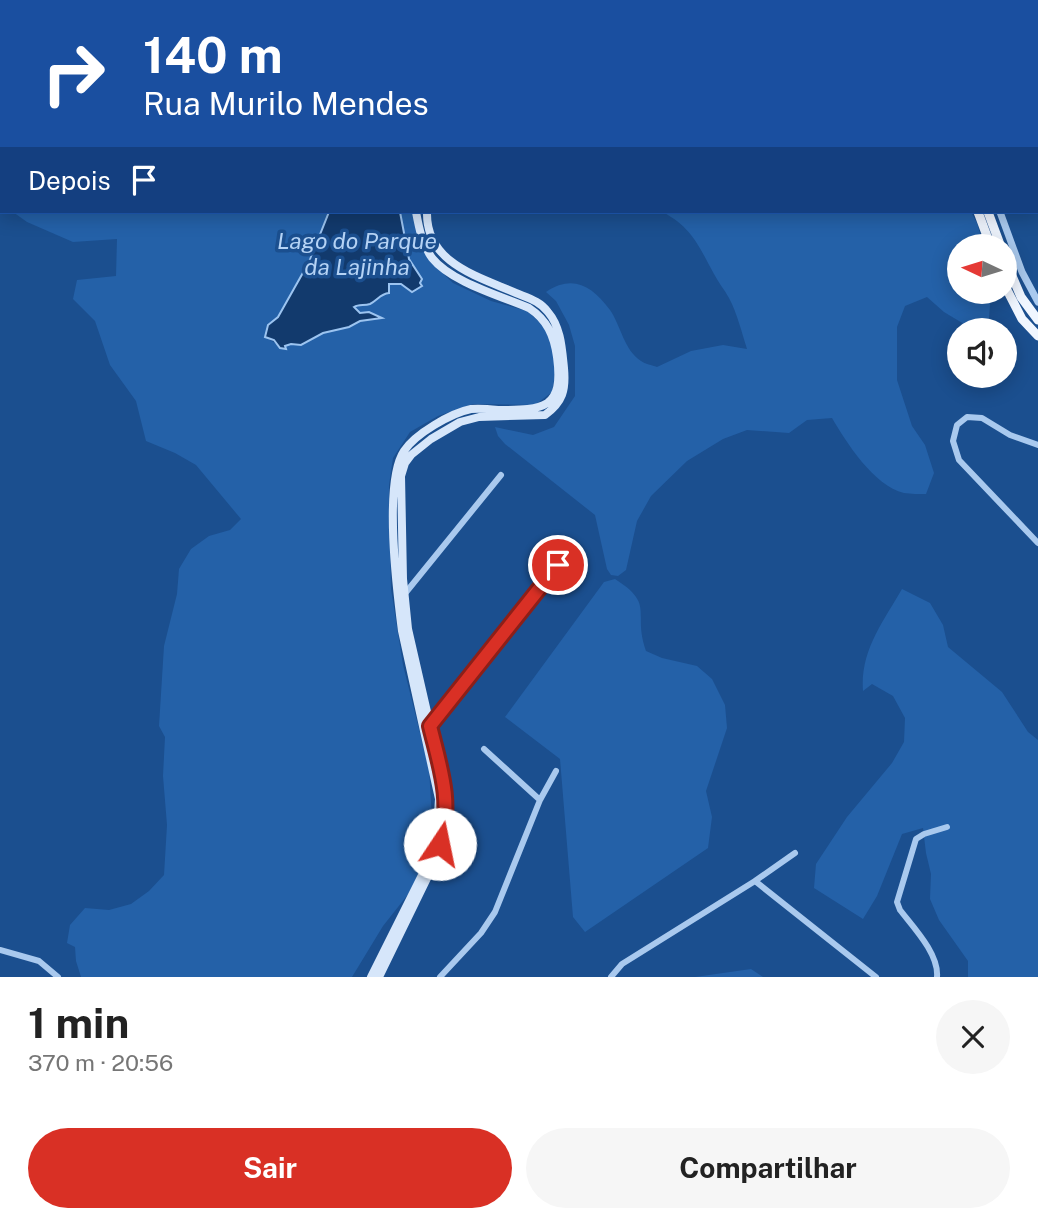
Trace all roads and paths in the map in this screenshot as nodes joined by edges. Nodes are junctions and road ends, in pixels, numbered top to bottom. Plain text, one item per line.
1 (416, 214) edge
2 (427, 214) edge
3 (979, 214) edge
4 (989, 214) edge
5 (1001, 214) edge
6 (986, 234) edge
7 (996, 234) edge
8 (1017, 288) edge
9 (1038, 302) edge
10 (1014, 304) edge
11 (1038, 320) edge
12 (1038, 336) edge
13 (1038, 445) edge
14 (501, 475) dead end
15 (1038, 543) edge
16 (569, 549) dead end
17 (401, 596) junction
18 (427, 728) junction
19 (484, 749) dead end
20 (556, 771) dead end
21 (540, 800) junction
22 (947, 827) dead end
23 (795, 853) dead end
24 (755, 881) junction
25 (0, 950) edge
26 (58, 977) edge
27 (371, 977) edge
28 (379, 977) edge
29 (440, 977) edge
30 (611, 977) edge
31 (876, 977) edge
32 (937, 977) edge

1 - 17 main road
2 - 17 main road
3 - 6 main road
4 - 7 main road
5 - 9 street
8 - 11 main road
10 - 12 main road
13 - 15 street
14 - 17 street
16 - 18 street
17 - 18 main road
18 - 27 main road
18 - 28 main road
19 - 21 street
20 - 21 street
21 - 29 street
22 - 32 street
23 - 24 street
24 - 30 street
24 - 31 street
25 - 26 street

